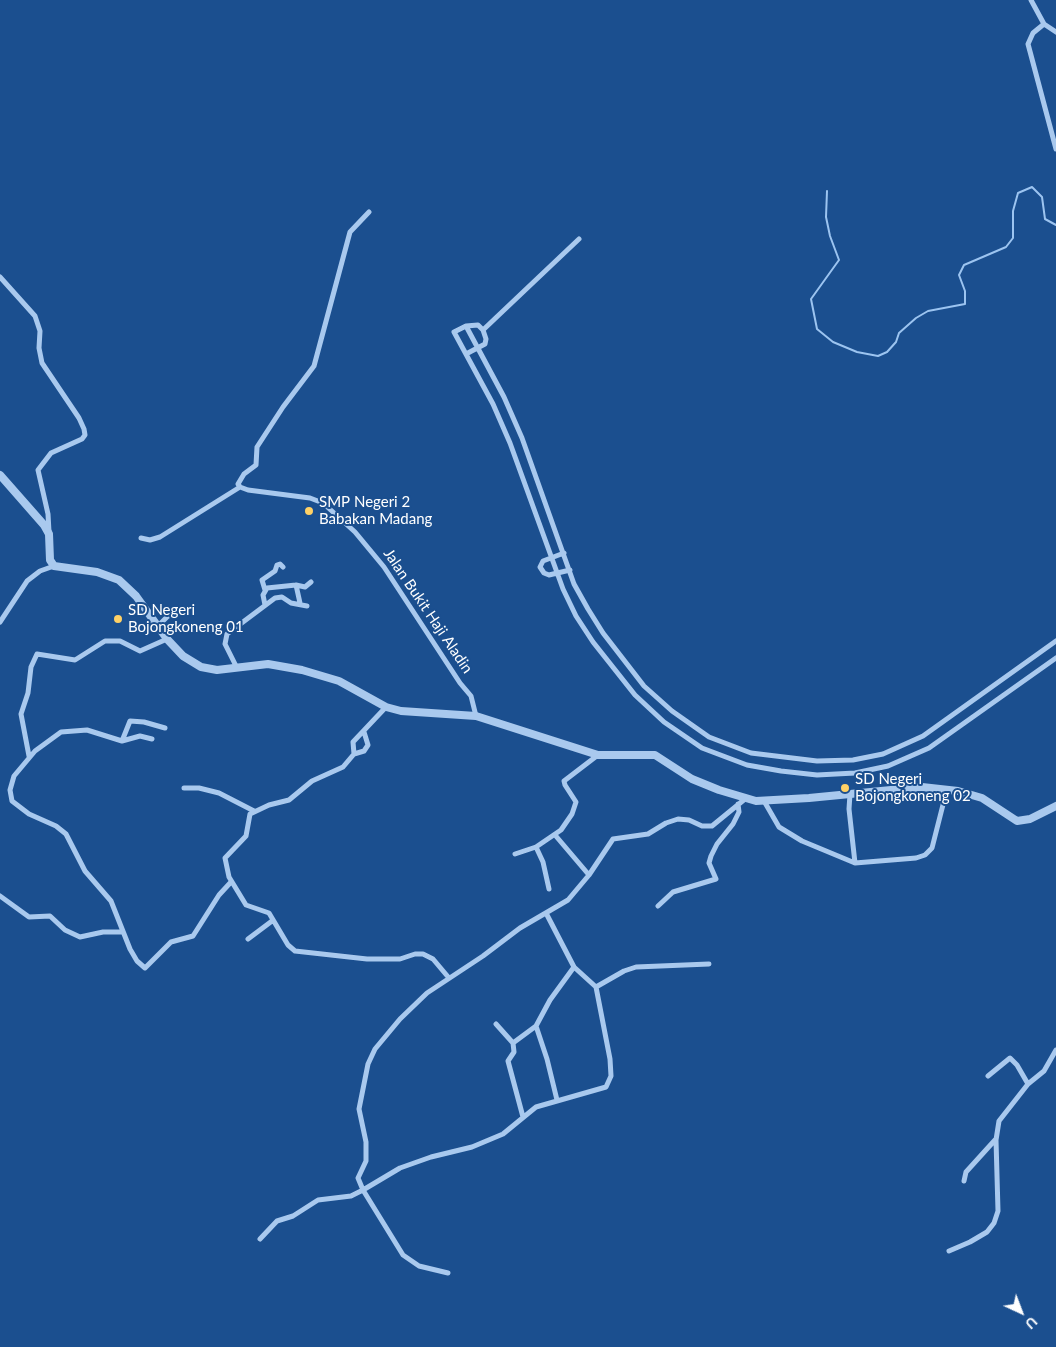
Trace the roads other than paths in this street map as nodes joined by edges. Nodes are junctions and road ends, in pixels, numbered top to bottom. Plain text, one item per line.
1 (1031, 0) edge
2 (1044, 24) junction
3 (1056, 32) edge
4 (1056, 149) edge
5 (368, 212) dead end
6 (579, 239) dead end
7 (0, 277) edge
8 (466, 326) junction
9 (483, 330) junction
10 (478, 348) junction
11 (466, 354) junction
12 (0, 475) edge
13 (240, 487) junction
14 (49, 534) junction
15 (141, 538) dead end
16 (564, 553) junction
17 (552, 557) junction
18 (54, 566) junction
19 (283, 567) dead end
20 (570, 570) junction
21 (558, 574) junction
22 (312, 582) dead end
23 (296, 585) junction
24 (266, 590) junction
25 (300, 603) junction
26 (265, 605) junction
27 (306, 606) dead end
28 (183, 612) dead end
29 (0, 622) edge
30 (158, 626) junction
31 (167, 638) junction
32 (1056, 641) edge
33 (1056, 658) edge
34 (236, 666) junction
35 (386, 707) junction
36 (476, 716) junction
37 (165, 728) dead end
38 (364, 732) junction
39 (152, 739) dead end
40 (122, 741) junction
41 (354, 754) junction
42 (598, 755) junction
43 (30, 756) junction
44 (184, 788) dead end
45 (947, 789) junction
46 (850, 794) junction
47 (745, 799) junction
48 (764, 801) junction
49 (738, 804) junction
50 (1056, 806) edge
51 (254, 812) junction
52 (555, 835) junction
53 (536, 847) junction
54 (515, 854) dead end
55 (854, 863) junction
56 (589, 875) junction
57 (231, 882) junction
58 (549, 889) dead end
59 (0, 896) edge
60 (658, 906) dead end
61 (546, 913) junction
62 (272, 921) junction
63 (123, 932) junction
64 (248, 938) dead end
65 (709, 964) dead end
66 (574, 967) junction
67 (448, 978) junction
68 (596, 988) junction
69 (496, 1024) dead end
70 (536, 1026) junction
71 (513, 1043) junction
72 (1056, 1050) edge
73 (988, 1076) dead end
74 (1028, 1084) junction
75 (557, 1100) junction
76 (524, 1117) junction
77 (996, 1140) junction
78 (964, 1181) dead end
79 (363, 1190) junction
80 (260, 1239) dead end
81 (949, 1251) dead end
82 (448, 1273) dead end

1 - 2 street
2 - 3 street
2 - 4 street
5 - 13 street
6 - 9 street
7 - 14 street
8 - 9 street
8 - 10 street
8 - 11 street
9 - 10 street
10 - 11 street
10 - 16 street
11 - 17 street
12 - 14 street
13 - 15 street
13 - 36 street, Jalan Bukit Haji Aladin
14 - 18 street
16 - 17 street
16 - 20 street
17 - 21 street
17 - 21 street
18 - 29 street
18 - 30 street
19 - 24 street
20 - 21 street
20 - 32 street
21 - 33 street
22 - 23 street
23 - 24 street
23 - 25 street
24 - 26 street
25 - 26 street
25 - 27 street
26 - 34 street
28 - 30 street
30 - 31 street
31 - 34 street
31 - 43 street
34 - 35 street
35 - 36 street
35 - 38 street
36 - 42 street
37 - 40 street
38 - 41 street
38 - 41 street
39 - 40 street
40 - 43 street
41 - 51 street
42 - 47 street
42 - 52 street
43 - 63 street
44 - 51 street
45 - 46 street
45 - 50 street
45 - 55 street
46 - 48 street
46 - 55 street
47 - 48 street
47 - 49 street
48 - 55 street
49 - 56 street
49 - 60 street
51 - 57 street
52 - 53 street
52 - 56 street
53 - 54 street
53 - 58 street
56 - 61 street
57 - 62 street
57 - 63 street
59 - 63 street
61 - 66 street
61 - 67 street
62 - 64 street
62 - 67 street
65 - 68 street
66 - 68 street
66 - 70 street
67 - 79 street
68 - 75 street
69 - 71 street
70 - 71 street
70 - 75 street
71 - 76 street
72 - 74 street
73 - 74 street
74 - 77 street
75 - 76 street
76 - 79 street
77 - 78 street
77 - 81 street
79 - 80 street
79 - 82 street

